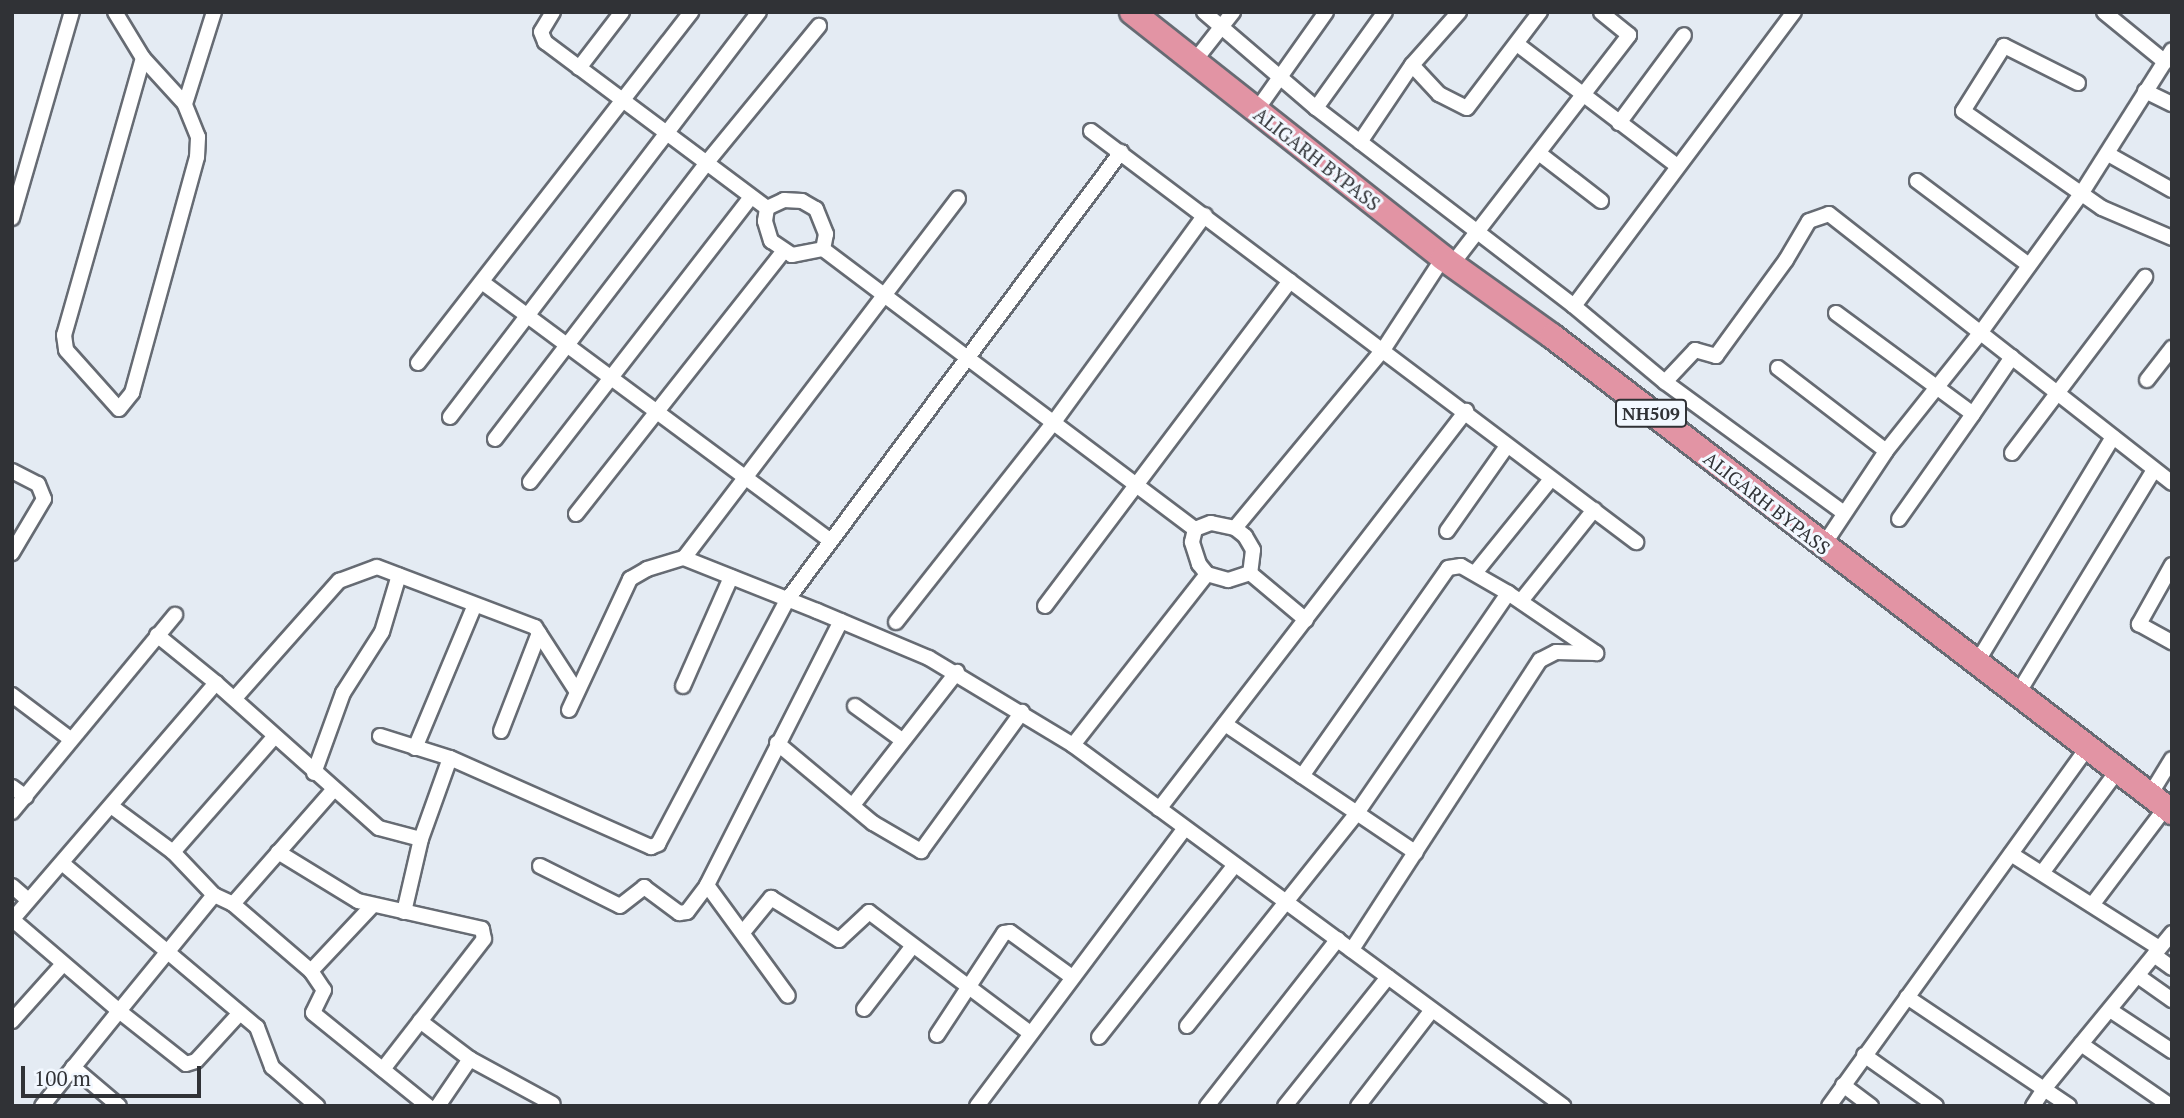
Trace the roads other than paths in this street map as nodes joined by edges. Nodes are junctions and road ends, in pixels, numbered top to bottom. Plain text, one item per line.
1 (72, 12) edge
2 (115, 12) edge
3 (214, 12) edge
4 (553, 12) edge
5 (622, 12) edge
6 (691, 12) edge
7 (759, 12) edge
8 (1132, 12) edge
9 (1204, 12) edge
10 (1233, 12) edge
11 (1326, 12) edge
12 (1385, 12) edge
13 (1459, 12) edge
14 (1540, 12) edge
15 (1601, 12) edge
16 (2104, 12) edge
17 (1790, 14) edge
18 (819, 26) dead end
19 (1220, 29) junction
20 (1684, 35) dead end
21 (1517, 44) junction
22 (2168, 56) edge
23 (1197, 57) junction
24 (143, 58) junction
25 (1412, 65) junction
26 (579, 68) junction
27 (1280, 79) junction
28 (2078, 83) dead end
29 (2145, 91) junction
30 (1584, 97) junction
31 (624, 100) junction
32 (185, 104) junction
33 (2172, 104) edge
34 (1259, 105) junction
35 (1317, 108) junction
36 (1619, 123) junction
37 (1091, 131) dead end
38 (667, 133) junction
39 (1360, 142) junction
40 (1121, 152) junction
41 (1540, 154) junction
42 (2108, 154) junction
43 (708, 160) junction
44 (1677, 166) junction
45 (1917, 181) dead end
46 (2172, 190) edge
47 (2081, 194) junction
48 (750, 198) junction
49 (958, 198) dead end
50 (1601, 201) dead end
51 (767, 208) junction
52 (1205, 215) junction
53 (13, 220) edge
54 (1474, 234) junction
55 (2172, 238) edge
56 (823, 249) junction
57 (783, 252) junction
58 (1451, 259) junction
59 (2029, 265) junction
60 (2145, 277) dead end
61 (1290, 281) junction
62 (482, 282) junction
63 (884, 296) junction
64 (1574, 306) junction
65 (1836, 313) dead end
66 (529, 315) junction
67 (1981, 332) junction
68 (570, 345) junction
69 (2172, 348) edge
70 (1382, 350) junction
71 (969, 357) junction
72 (2012, 357) junction
73 (418, 363) dead end
74 (1778, 368) dead end
75 (614, 377) junction
76 (2147, 380) dead end
77 (1665, 383) junction
78 (1936, 384) junction
79 (2058, 391) junction
80 (655, 410) junction
81 (1466, 411) junction
82 (1973, 414) junction
83 (450, 417) dead end
84 (1054, 422) junction
85 (2113, 437) junction
86 (495, 439) dead end
87 (1507, 446) junction
88 (1886, 451) junction
89 (2011, 453) dead end
90 (2154, 470) junction
91 (12, 471) edge
92 (745, 475) junction
93 (1550, 479) junction
94 (530, 482) dead end
95 (2172, 483) edge
96 (1136, 487) junction
97 (1594, 510) junction
98 (576, 514) dead end
99 (1899, 519) dead end
100 (1235, 528) junction
101 (1195, 529) junction
102 (1833, 529) junction
103 (1447, 531) dead end
104 (829, 540) junction
105 (1636, 542) dead end
106 (12, 553) edge
107 (684, 558) junction
108 (2172, 565) edge
109 (1250, 573) junction
110 (1475, 573) junction
111 (1207, 574) junction
112 (398, 575) junction
113 (732, 577) junction
114 (1508, 593) junction
115 (787, 600) junction
116 (1521, 601) junction
117 (1045, 606) dead end
118 (474, 607) junction
119 (175, 615) dead end
120 (1306, 620) junction
121 (841, 621) junction
122 (896, 622) dead end
123 (539, 633) junction
124 (157, 635) junction
125 (2172, 642) edge
126 (1981, 655) junction
127 (957, 672) junction
128 (216, 683) junction
129 (2023, 683) junction
130 (683, 686) dead end
131 (577, 692) junction
132 (12, 695) edge
133 (235, 698) junction
134 (855, 706) dead end
135 (569, 710) dead end
136 (1022, 712) junction
137 (1225, 724) junction
138 (501, 731) dead end
139 (380, 736) dead end
140 (274, 737) junction
141 (69, 738) junction
142 (902, 740) junction
143 (778, 743) junction
144 (1073, 745) junction
145 (2088, 747) junction
146 (415, 748) junction
147 (450, 758) junction
148 (2172, 759) edge
149 (2118, 770) junction
150 (314, 773) junction
151 (1302, 776) junction
152 (12, 787) edge
153 (333, 790) junction
154 (26, 797) junction
155 (853, 805) junction
156 (2162, 805) edge
157 (111, 806) junction
158 (1159, 809) junction
159 (12, 812) edge
160 (1357, 813) junction
161 (1184, 829) junction
162 (421, 839) junction
163 (173, 852) junction
164 (278, 852) junction
165 (1416, 853) junction
166 (2011, 854) junction
167 (62, 863) junction
168 (1235, 865) junction
169 (540, 866) dead end
170 (2042, 873) junction
171 (707, 884) junction
172 (12, 886) edge
173 (215, 895) junction
174 (28, 900) junction
175 (1287, 900) junction
176 (233, 904) junction
177 (2092, 905) junction
178 (372, 906) junction
179 (404, 912) junction
180 (12, 920) edge
181 (744, 931) junction
182 (2172, 933) edge
183 (1338, 939) junction
184 (912, 947) junction
185 (1352, 950) junction
186 (2157, 952) junction
187 (168, 954) junction
188 (62, 965) junction
189 (2172, 968) edge
190 (311, 971) junction
191 (2138, 976) junction
192 (1072, 977) junction
193 (1388, 977) junction
194 (969, 987) junction
195 (788, 996) dead end
196 (1907, 997) junction
197 (2172, 1000) edge
198 (864, 1009) dead end
199 (1432, 1010) junction
200 (2110, 1010) junction
201 (119, 1011) junction
202 (240, 1013) junction
203 (12, 1021) edge
204 (420, 1021) junction
205 (1187, 1026) dead end
206 (1029, 1032) junction
207 (937, 1035) dead end
208 (1098, 1037) dead end
209 (2081, 1044) junction
210 (2172, 1051) edge
211 (1864, 1055) junction
212 (470, 1059) junction
213 (73, 1067) junction
214 (383, 1069) junction
215 (1843, 1085) junction
216 (2044, 1089) junction
217 (553, 1104) dead end
218 (980, 1105) edge
219 (42, 1106) edge
220 (120, 1106) edge
221 (317, 1106) edge
222 (428, 1106) edge
223 (438, 1106) edge
224 (1207, 1106) edge
225 (1285, 1106) edge
226 (1358, 1106) edge
227 (1563, 1106) edge
228 (1829, 1106) edge
229 (1871, 1106) edge
230 (1936, 1106) edge
231 (2033, 1106) edge
232 (2069, 1106) edge
233 (2171, 1106) edge

1 - 53 street
2 - 24 street
3 - 32 street
4 - 26 street
5 - 26 street
6 - 31 street
7 - 38 street
8 - 23 highway, ALIGARH BYPASS / NH509
9 - 19 street
10 - 19 street
11 - 27 street
12 - 35 street
13 - 25 street
14 - 21 street
15 - 30 street
16 - 22 street
17 - 44 street
18 - 43 street
19 - 23 street
19 - 27 street
20 - 36 street
21 - 25 street
21 - 30 street
22 - 29 street
23 - 34 highway, ALIGARH BYPASS / NH509
24 - 32 street
24 - 32 street
25 - 39 street
26 - 31 street
27 - 34 street
27 - 35 street
28 - 47 street
29 - 33 street
29 - 42 street
30 - 36 street
30 - 41 street
31 - 38 street
31 - 62 street
34 - 58 highway, ALIGARH BYPASS / NH509
35 - 39 street
36 - 44 street
37 - 40 street
38 - 43 street
38 - 66 street
39 - 54 street
40 - 52 street
40 - 71 street
41 - 50 street
41 - 54 street
42 - 46 street
42 - 47 street
43 - 48 street
43 - 68 street
44 - 64 street
45 - 59 street
47 - 55 street
47 - 59 street
48 - 51 street
48 - 75 street
49 - 63 street
51 - 56 street
51 - 57 street
52 - 61 street
52 - 84 street
54 - 58 street
54 - 64 street
56 - 57 street
56 - 63 street
57 - 80 street
58 - 70 street
58 - 102 highway, ALIGARH BYPASS / NH509
59 - 67 street
60 - 79 street
61 - 70 street
61 - 96 street
62 - 66 street
62 - 73 street
63 - 71 street
63 - 92 street
64 - 77 street
65 - 78 street
66 - 68 street
66 - 83 street
67 - 72 street
67 - 77 street
67 - 78 street
68 - 75 street
68 - 86 street
69 - 76 street
70 - 81 street
70 - 100 street
71 - 84 street
71 - 104 street
72 - 79 street
72 - 82 street
74 - 88 street
75 - 80 street
75 - 94 street
77 - 102 street
78 - 82 street
78 - 88 street
79 - 85 street
79 - 89 street
80 - 92 street
80 - 98 street
81 - 87 street
81 - 120 street
82 - 99 street
84 - 96 street
84 - 122 street
85 - 90 street
85 - 126 street
87 - 93 street
87 - 103 street
88 - 102 street
90 - 95 street
90 - 129 street
91 - 106 street
92 - 104 street
92 - 107 street
93 - 97 street
93 - 110 street
96 - 101 street
96 - 117 street
97 - 105 street
97 - 116 street
100 - 101 street
100 - 109 street
101 - 111 street
102 - 126 highway, ALIGARH BYPASS / NH509
104 - 115 street
107 - 113 street
107 - 131 street
108 - 125 street
109 - 111 street
109 - 120 street
110 - 114 street
110 - 151 street
111 - 144 street
112 - 118 street
112 - 133 street
112 - 150 street
113 - 115 street
113 - 130 street
114 - 116 street
114 - 160 street
115 - 121 street
115 - 147 street
116 - 165 street
118 - 123 street
118 - 146 street
119 - 124 street
120 - 137 street
121 - 127 street
121 - 143 street
123 - 131 street
123 - 138 street
124 - 128 street
124 - 141 street
126 - 129 highway, ALIGARH BYPASS / NH509
127 - 136 street
127 - 142 street
128 - 133 street
128 - 157 street
129 - 145 highway, ALIGARH BYPASS / NH509
131 - 135 street
132 - 141 street
133 - 140 street
134 - 142 street
136 - 144 street
136 - 155 street
137 - 151 street
137 - 158 street
139 - 146 street
140 - 150 street
140 - 163 street
141 - 154 street
142 - 155 street
143 - 155 street
143 - 171 street
144 - 158 street
145 - 149 highway, ALIGARH BYPASS / NH509
145 - 166 street
146 - 147 street
147 - 162 street
148 - 156 street
149 - 156 highway, ALIGARH BYPASS / NH509
149 - 170 street
150 - 153 street
151 - 160 street
152 - 154 street
153 - 162 street
153 - 164 street
154 - 159 street
156 - 177 street
157 - 163 street
157 - 167 street
158 - 161 street
160 - 165 street
160 - 175 street
161 - 168 street
161 - 192 street
162 - 179 street
163 - 173 street
164 - 176 street
164 - 178 street
165 - 185 street
166 - 170 street
166 - 196 street
167 - 174 street
167 - 187 street
168 - 175 street
168 - 208 street
169 - 171 street
170 - 177 street
171 - 181 street
172 - 174 street
173 - 176 street
173 - 187 street
174 - 180 street
175 - 183 street
175 - 205 street
176 - 190 street
177 - 186 street
178 - 179 street
178 - 190 street
179 - 204 street
180 - 188 street
181 - 184 street
181 - 195 street
182 - 186 street
183 - 185 street
183 - 224 street
184 - 194 street
184 - 198 street
185 - 193 street
186 - 189 street
186 - 191 street
187 - 201 street
187 - 202 street
188 - 201 street
188 - 203 street
190 - 214 street
191 - 197 street
191 - 200 street
192 - 194 street
192 - 206 street
193 - 199 street
193 - 225 street
194 - 206 street
194 - 207 street
196 - 211 street
196 - 216 street
199 - 226 street
199 - 227 street
200 - 209 street
200 - 210 street
201 - 202 street
201 - 213 street
202 - 221 street
204 - 212 street
204 - 214 street
206 - 218 street
209 - 216 street
209 - 233 street
211 - 215 street
211 - 230 street
212 - 217 street
212 - 223 street
213 - 219 street
213 - 220 street
214 - 222 street
215 - 228 street
215 - 229 street
216 - 231 street
216 - 232 street

